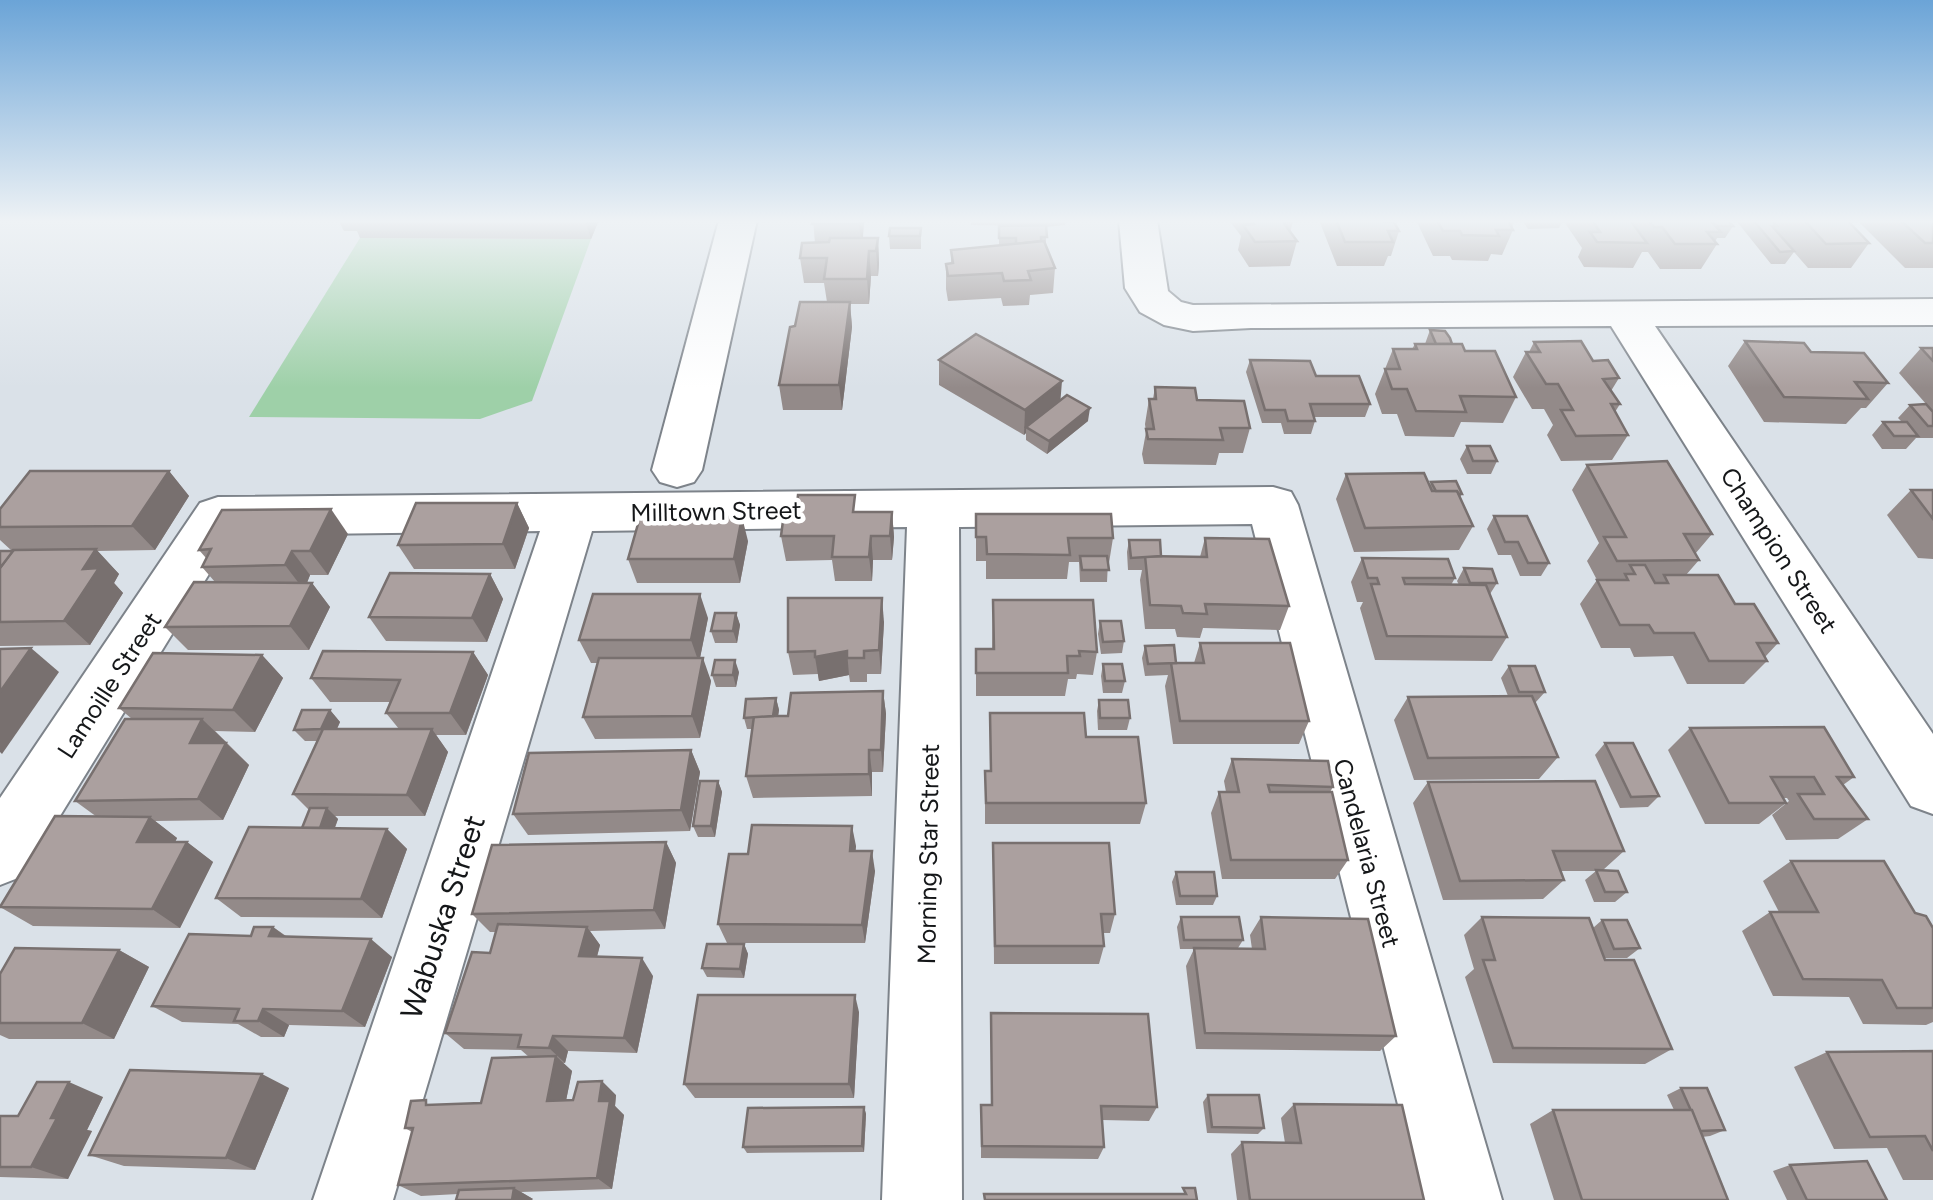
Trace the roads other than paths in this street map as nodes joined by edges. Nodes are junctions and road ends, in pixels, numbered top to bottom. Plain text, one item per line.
1 (724, 276) edge
2 (1146, 276) edge
3 (1933, 312) edge
4 (1625, 314) junction
5 (677, 470) dead end
6 (1273, 505) joint
7 (933, 508) junction
8 (572, 513) junction
9 (218, 516) joint
10 (1933, 786) edge
11 (0, 854) edge
12 (353, 1200) edge
13 (922, 1200) edge
14 (1462, 1200) edge

1 - 5 street
2 - 4 street
3 - 4 street
4 - 10 street, Champion Street
6 - 7 street, Milltown Street
6 - 14 street, Candelaria Street
7 - 8 street, Milltown Street
7 - 13 street, Morning Star Street
8 - 9 street, Milltown Street
8 - 12 street, Wabuska Street
9 - 11 street, Lamoille Street

